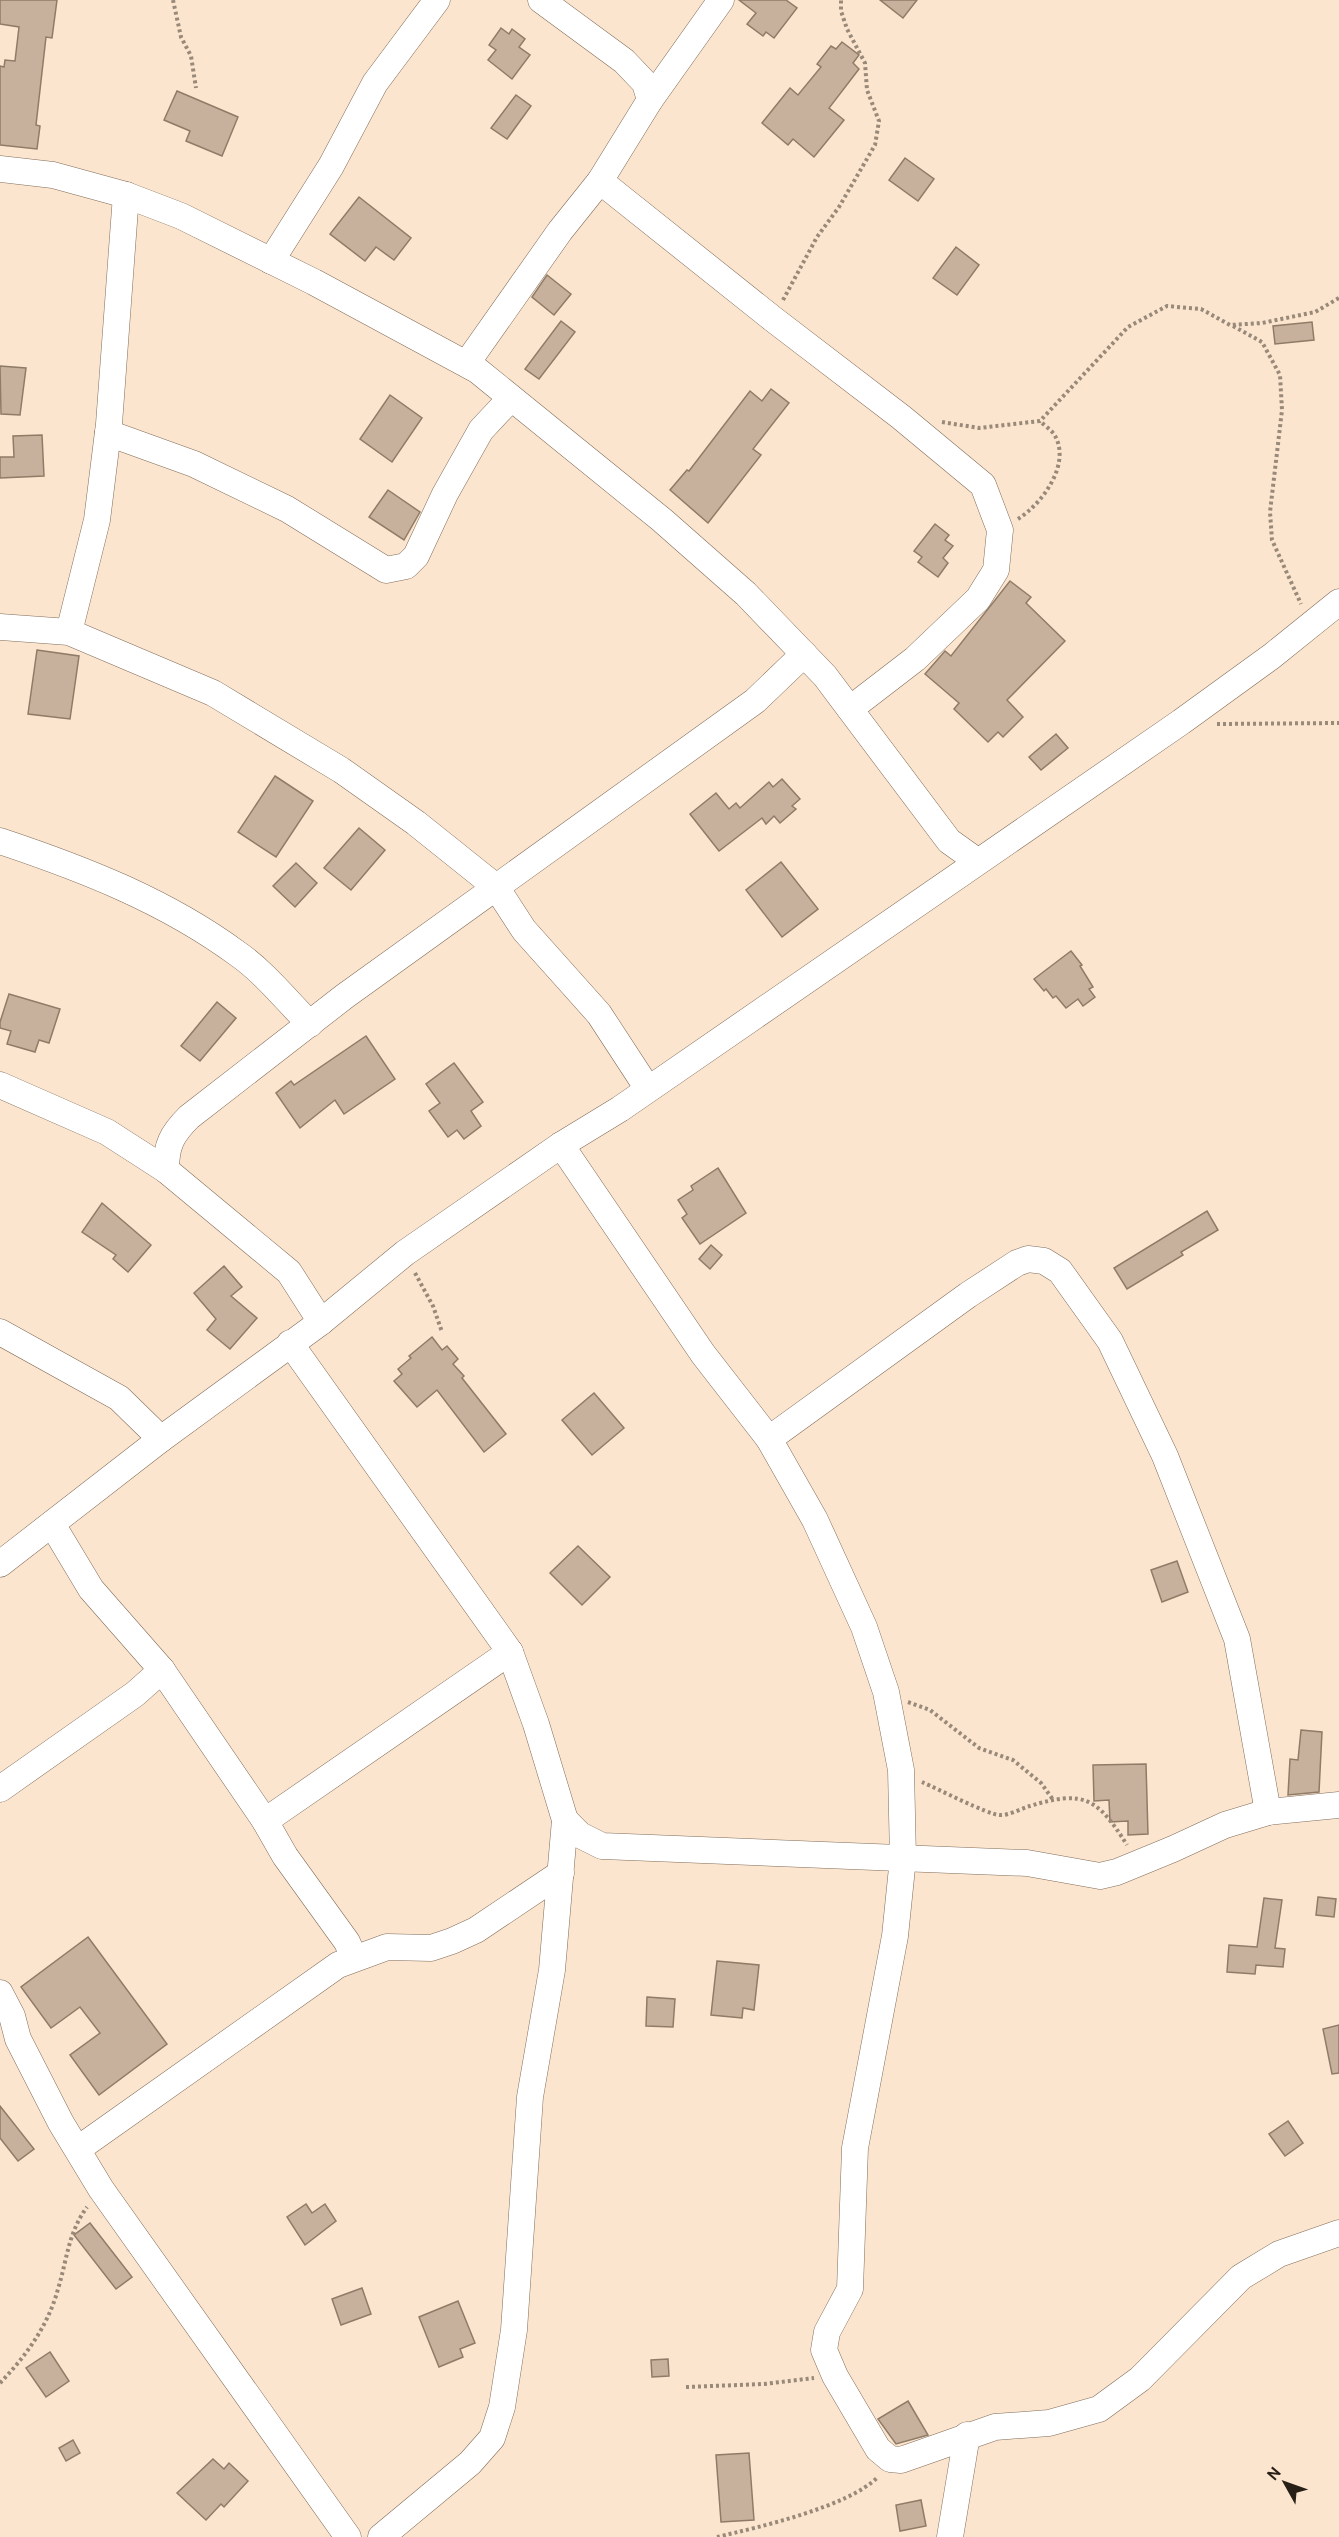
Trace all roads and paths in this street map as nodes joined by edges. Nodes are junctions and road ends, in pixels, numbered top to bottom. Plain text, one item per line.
1 (173, 0) edge
2 (437, 0) edge
3 (541, 0) edge
4 (721, 0) edge
5 (840, 0) edge
6 (196, 88) dead end
7 (650, 100) junction
8 (0, 169) edge
9 (600, 181) junction
10 (126, 195) junction
11 (271, 261) junction
12 (1339, 298) edge
13 (773, 320) junction
14 (1230, 325) junction
15 (467, 363) junction
16 (511, 398) junction
17 (1040, 420) junction
18 (934, 422) dead end
19 (108, 433) junction
20 (1000, 530) junction
21 (1339, 602) edge
22 (1312, 623) junction
23 (0, 627) edge
24 (69, 632) junction
25 (804, 654) junction
26 (850, 709) junction
27 (1181, 722) junction
28 (1339, 723) edge
29 (0, 841) edge
30 (977, 861) junction
31 (496, 887) junction
32 (310, 1024) junction
33 (0, 1085) edge
34 (648, 1089) junction
35 (561, 1145) junction
36 (166, 1170) junction
37 (405, 1253) junction
38 (321, 1322) junction
39 (0, 1332) edge
40 (442, 1332) dead end
41 (290, 1343) junction
42 (161, 1439) junction
43 (769, 1439) junction
44 (52, 1524) junction
45 (0, 1564) edge
46 (510, 1652) junction
47 (162, 1670) junction
48 (886, 1692) junction
49 (901, 1770) junction
50 (0, 1789) edge
51 (1054, 1801) junction
52 (1339, 1805) edge
53 (1268, 1812) junction
54 (564, 1820) junction
55 (265, 1821) junction
56 (903, 1858) junction
57 (1138, 1863) junction
58 (561, 1873) junction
59 (354, 1959) junction
60 (0, 1993) edge
61 (9, 2043) edge
62 (78, 2149) junction
63 (101, 2189) junction
64 (1339, 2233) edge
65 (835, 2376) junction
66 (0, 2383) edge
67 (686, 2387) dead end
68 (967, 2435) junction
69 (890, 2459) junction
70 (348, 2537) edge
71 (381, 2537) edge
72 (717, 2537) edge
73 (950, 2537) edge

1 - 6 path
2 - 11 street
3 - 7 street
4 - 7 street
5 - 13 path
7 - 9 street
8 - 10 street
9 - 13 street
9 - 15 street
10 - 11 street
10 - 19 street
11 - 15 street
12 - 14 path
13 - 20 street
14 - 17 path
14 - 22 path
15 - 16 street
16 - 19 street
16 - 25 street
17 - 18 path
17 - 20 path
19 - 24 street
20 - 26 street
21 - 22 street
22 - 27 street
23 - 24 street
24 - 31 street
25 - 26 street
25 - 31 street
26 - 30 street
27 - 28 path
27 - 30 street
29 - 32 street
30 - 34 street
31 - 32 street
31 - 34 street
32 - 36 street
33 - 36 street
34 - 35 street
35 - 37 street
35 - 43 street
36 - 38 street
37 - 38 street
37 - 40 path
38 - 41 street
39 - 42 street
41 - 42 street
41 - 46 street
42 - 44 street
43 - 48 street
43 - 53 street
44 - 45 street
44 - 47 street
46 - 54 street
46 - 55 street
47 - 50 street
47 - 55 street
48 - 49 street
48 - 51 path
49 - 51 path
49 - 56 street
51 - 57 path
52 - 53 street
53 - 57 street
54 - 56 street
54 - 58 street
55 - 59 street
56 - 57 street
56 - 65 street
58 - 59 street
58 - 71 street
59 - 62 street
60 - 61 street
61 - 62 street
62 - 63 street
63 - 66 path
63 - 70 street
64 - 68 street
65 - 67 path
65 - 69 street
68 - 69 street
68 - 73 street
69 - 72 path

